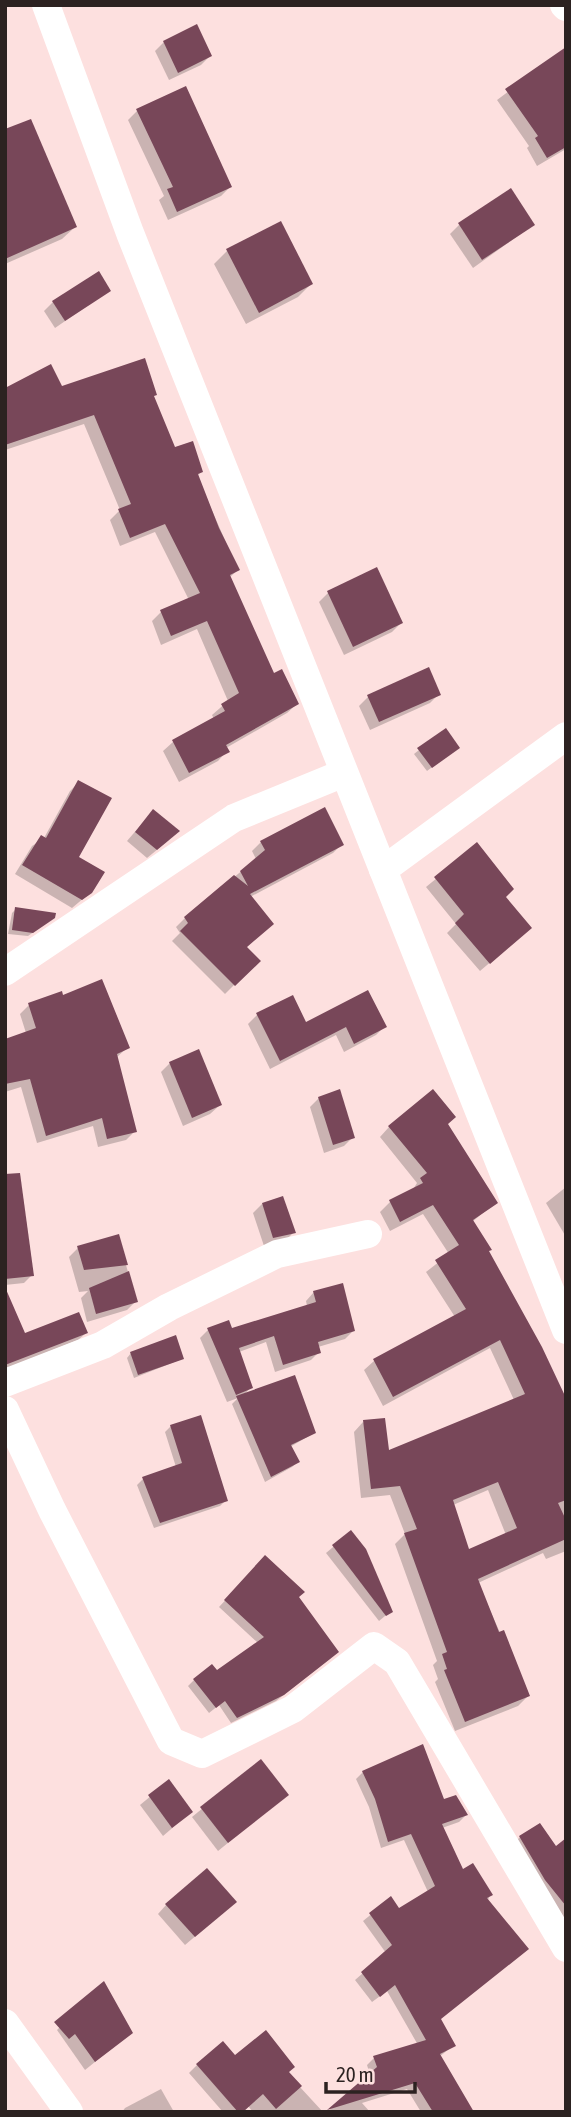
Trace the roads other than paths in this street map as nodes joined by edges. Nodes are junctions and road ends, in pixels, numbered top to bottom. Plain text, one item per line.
1 (46, 5) edge
2 (566, 736) edge
3 (344, 773) junction
4 (383, 870) junction
5 (5, 972) edge
6 (368, 1234) dead end
7 (566, 1330) edge
8 (5, 1384) edge
9 (5, 1410) edge
10 (566, 1948) edge
11 (5, 2023) edge
12 (69, 2112) edge

1 - 3 street
2 - 4 street
3 - 4 street
3 - 5 street
4 - 7 street
6 - 8 street
9 - 10 street
11 - 12 street

